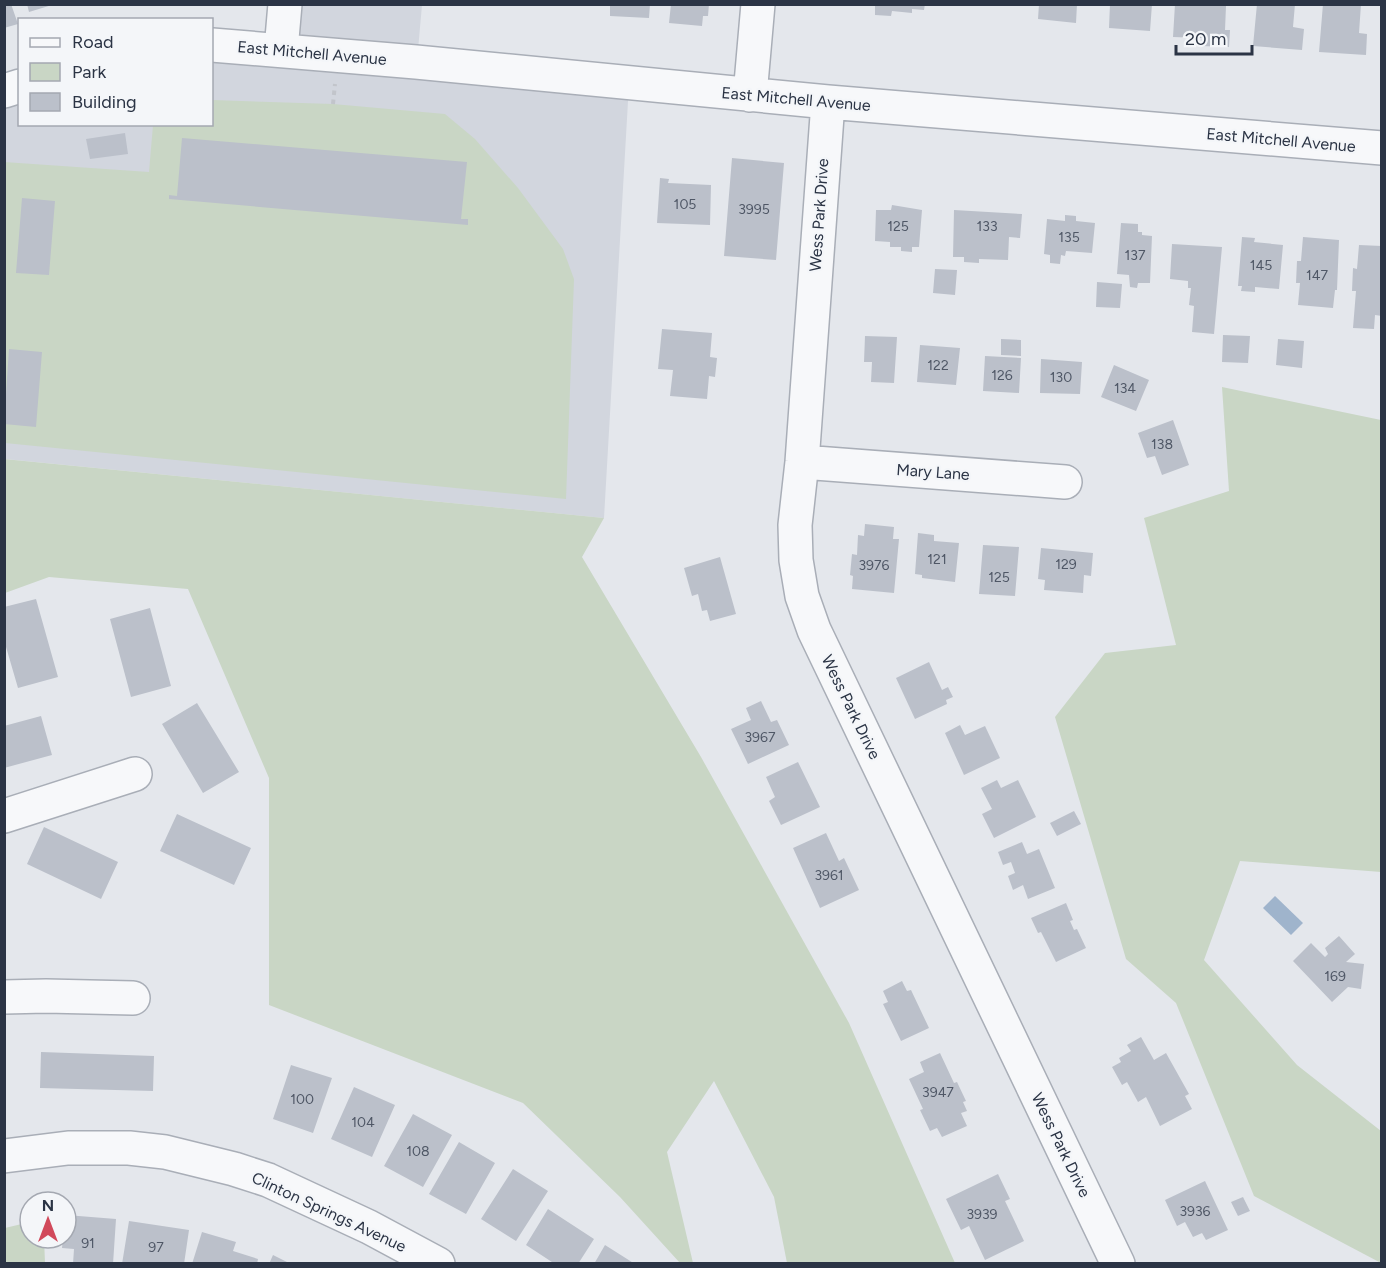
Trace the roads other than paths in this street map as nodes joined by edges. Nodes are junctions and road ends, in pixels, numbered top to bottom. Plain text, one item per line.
1 (285, 4) edge
2 (758, 4) edge
3 (213, 45) edge
4 (281, 50) junction
5 (750, 95) junction
6 (828, 102) junction
7 (1382, 148) edge
8 (801, 462) junction
9 (1065, 482) dead end
10 (135, 774) dead end
11 (4, 816) edge
12 (4, 998) edge
13 (133, 998) dead end
14 (5, 1150) edge
15 (438, 1263) edge
16 (1118, 1263) edge

1 - 4 street
2 - 5 street
3 - 4 street, East Mitchell Avenue
4 - 5 street, East Mitchell Avenue
5 - 6 street, East Mitchell Avenue
6 - 7 street, East Mitchell Avenue
6 - 8 street, Wess Park Drive
8 - 9 street, Mary Lane
8 - 16 street, Wess Park Drive
10 - 11 street
12 - 13 street
14 - 15 street, Clinton Springs Avenue

